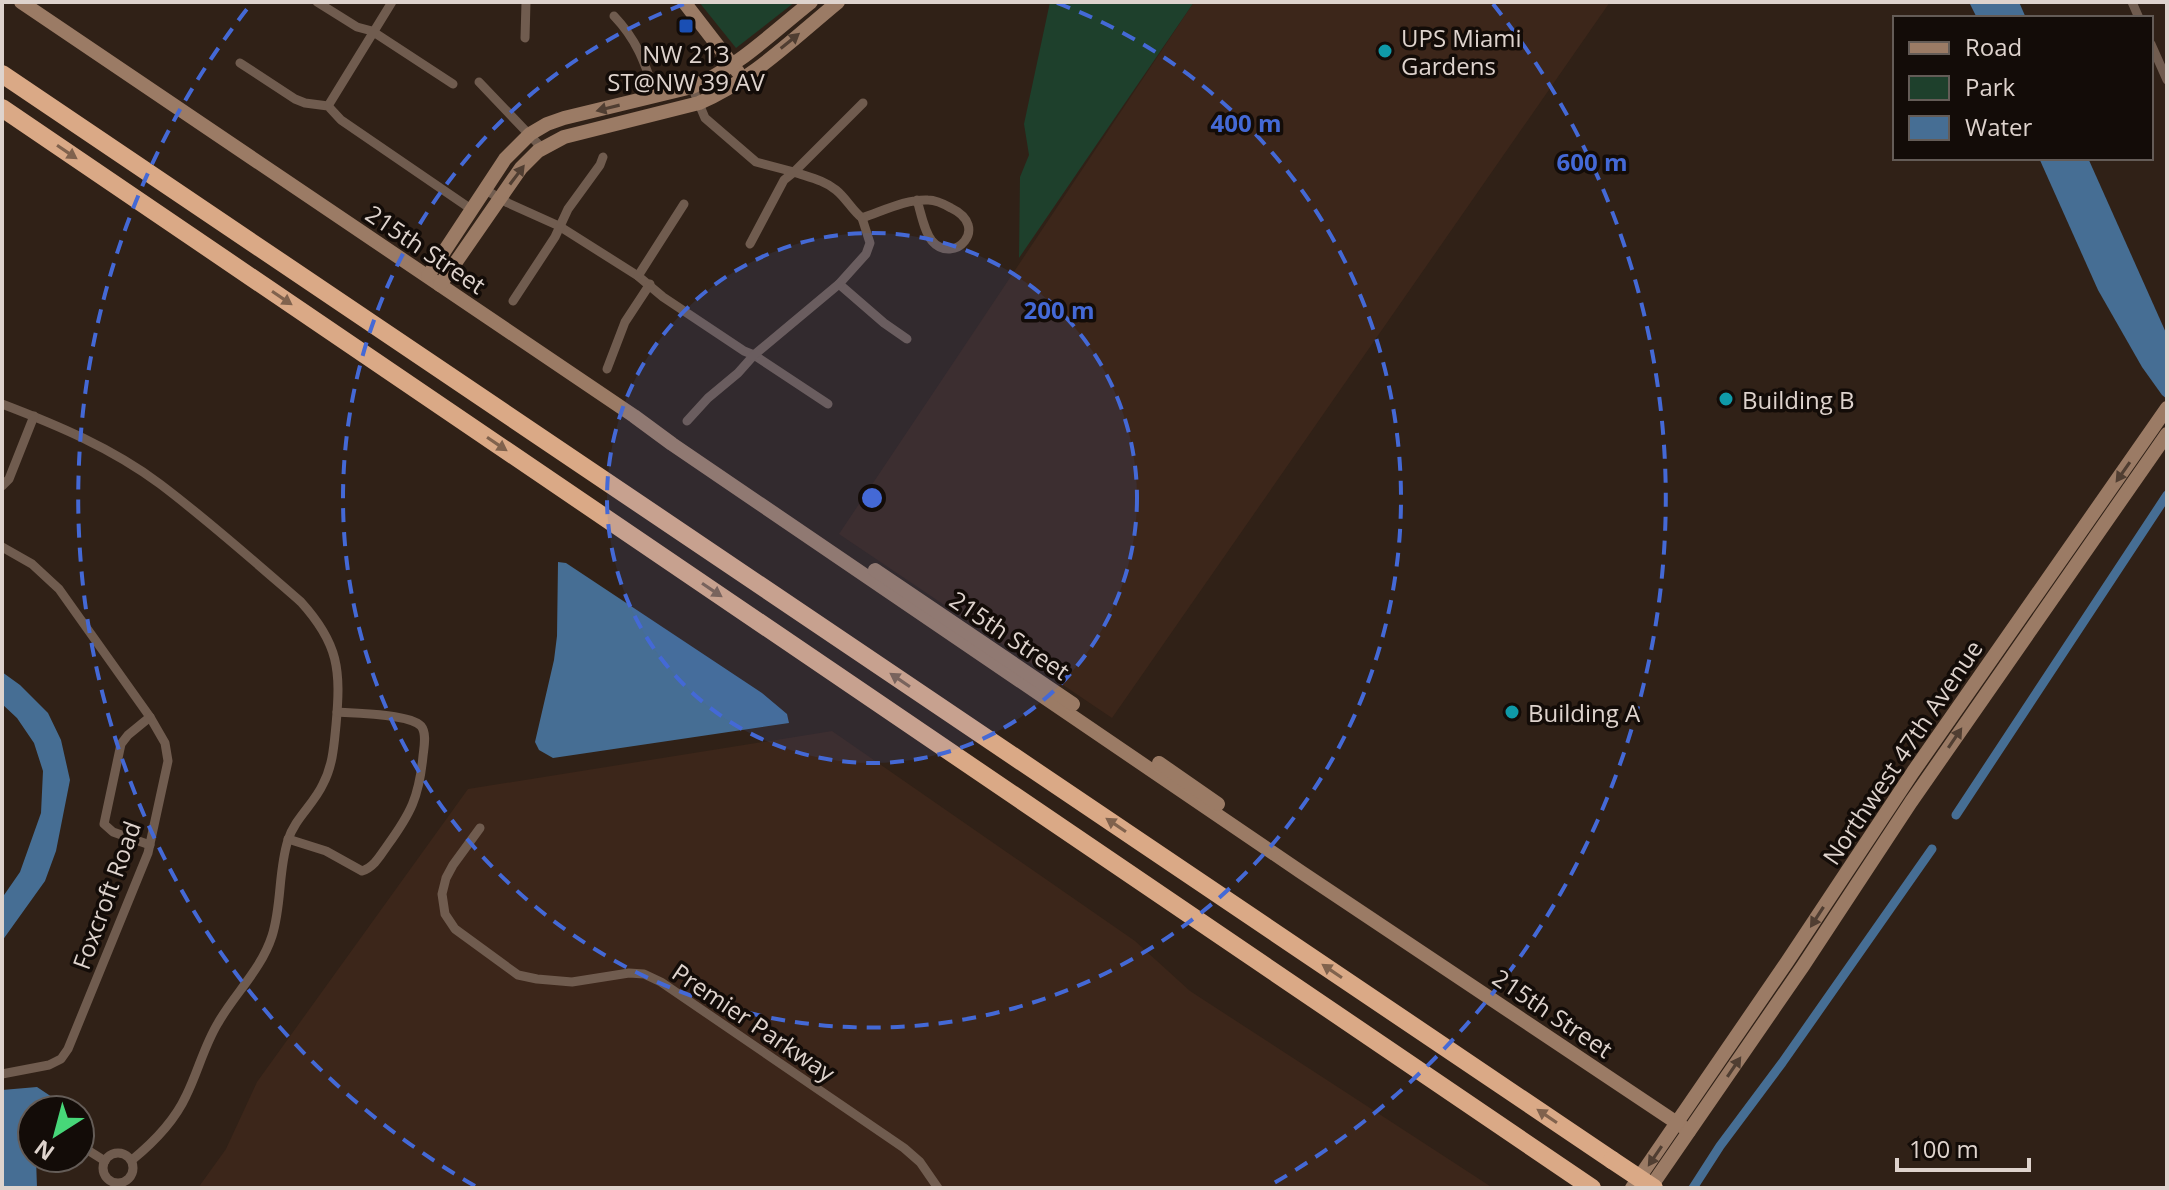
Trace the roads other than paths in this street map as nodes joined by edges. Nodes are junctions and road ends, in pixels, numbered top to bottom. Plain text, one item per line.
1 (21, 2) edge
2 (317, 2) edge
3 (392, 2) edge
4 (526, 2) edge
5 (684, 2) edge
6 (811, 2) edge
7 (838, 2) edge
8 (614, 16) dead end
9 (372, 31) junction
10 (525, 38) dead end
11 (2153, 47) edge
12 (240, 63) dead end
13 (734, 64) junction
14 (2164, 66) edge
15 (2, 74) edge
16 (743, 79) junction
17 (2167, 80) edge
18 (479, 82) dead end
19 (453, 84) dead end
20 (692, 87) junction
21 (656, 96) junction
22 (699, 103) junction
23 (863, 103) dead end
24 (328, 106) junction
25 (2, 108) edge
26 (530, 134) junction
27 (542, 148) junction
28 (603, 157) dead end
29 (794, 172) junction
30 (484, 189) junction
31 (499, 198) junction
32 (917, 200) junction
33 (684, 204) dead end
34 (471, 209) junction
35 (862, 218) junction
36 (559, 226) junction
37 (750, 244) dead end
38 (638, 276) junction
39 (434, 280) junction
40 (650, 284) junction
41 (839, 284) junction
42 (513, 301) dead end
43 (907, 339) dead end
44 (754, 355) junction
45 (607, 369) dead end
46 (2, 404) edge
47 (828, 404) dead end
48 (2167, 408) edge
49 (34, 416) junction
50 (687, 421) dead end
51 (2167, 434) edge
52 (3, 486) edge
53 (2, 547) edge
54 (337, 712) junction
55 (150, 717) junction
56 (480, 828) dead end
57 (288, 839) junction
58 (150, 845) junction
59 (2, 1074) edge
60 (1683, 1127) junction
61 (96, 1155) edge
62 (132, 1160) junction
63 (105, 1161) junction
64 (1590, 1187) edge
65 (938, 1188) edge
66 (1632, 1188) edge
67 (1652, 1188) edge

1 - 39 street, 215th Street
2 - 9 street
3 - 9 street
4 - 10 street
5 - 13 street
6 - 13 street
16 -> 7 street
8 - 21 street
9 - 19 street
9 - 24 street
11 - 14 street
12 - 24 street
13 - 16 street
13 - 20 street
14 - 17 street
67 -> 15 highway, bridge
16 - 22 street
18 - 26 street
20 - 21 street
20 - 22 street
21 -> 26 street
22 - 27 street
22 - 29 street
23 - 29 street
24 - 34 street
25 -> 64 highway
26 - 27 street
26 - 30 street
31 -> 27 street
28 - 36 street
29 - 35 street
29 - 37 street
30 - 31 street
30 - 34 street
31 - 36 street
31 - 39 street
32 - 32 street
32 - 35 street
33 - 38 street
34 - 39 street
35 - 41 street
36 - 38 street
36 - 42 street
38 - 40 street
39 - 60 street, 215th Street
40 - 44 street
40 - 45 street
41 - 43 street
41 - 44 street
44 - 47 street
44 - 50 street
46 - 49 street
48 -> 60 street, Northwest 47th Avenue
49 - 52 street
49 - 54 street
60 -> 51 street, Northwest 47th Avenue
53 - 55 street, Foxcroft Road
54 - 57 street
54 - 57 street
55 - 58 street, Foxcroft Road
55 - 58 street
56 - 65 street, Premier Parkway
57 - 62 street
58 - 59 street, Foxcroft Road
60 -> 66 street
60 - 67 street
61 - 63 street
62 - 63 street
62 - 63 street

